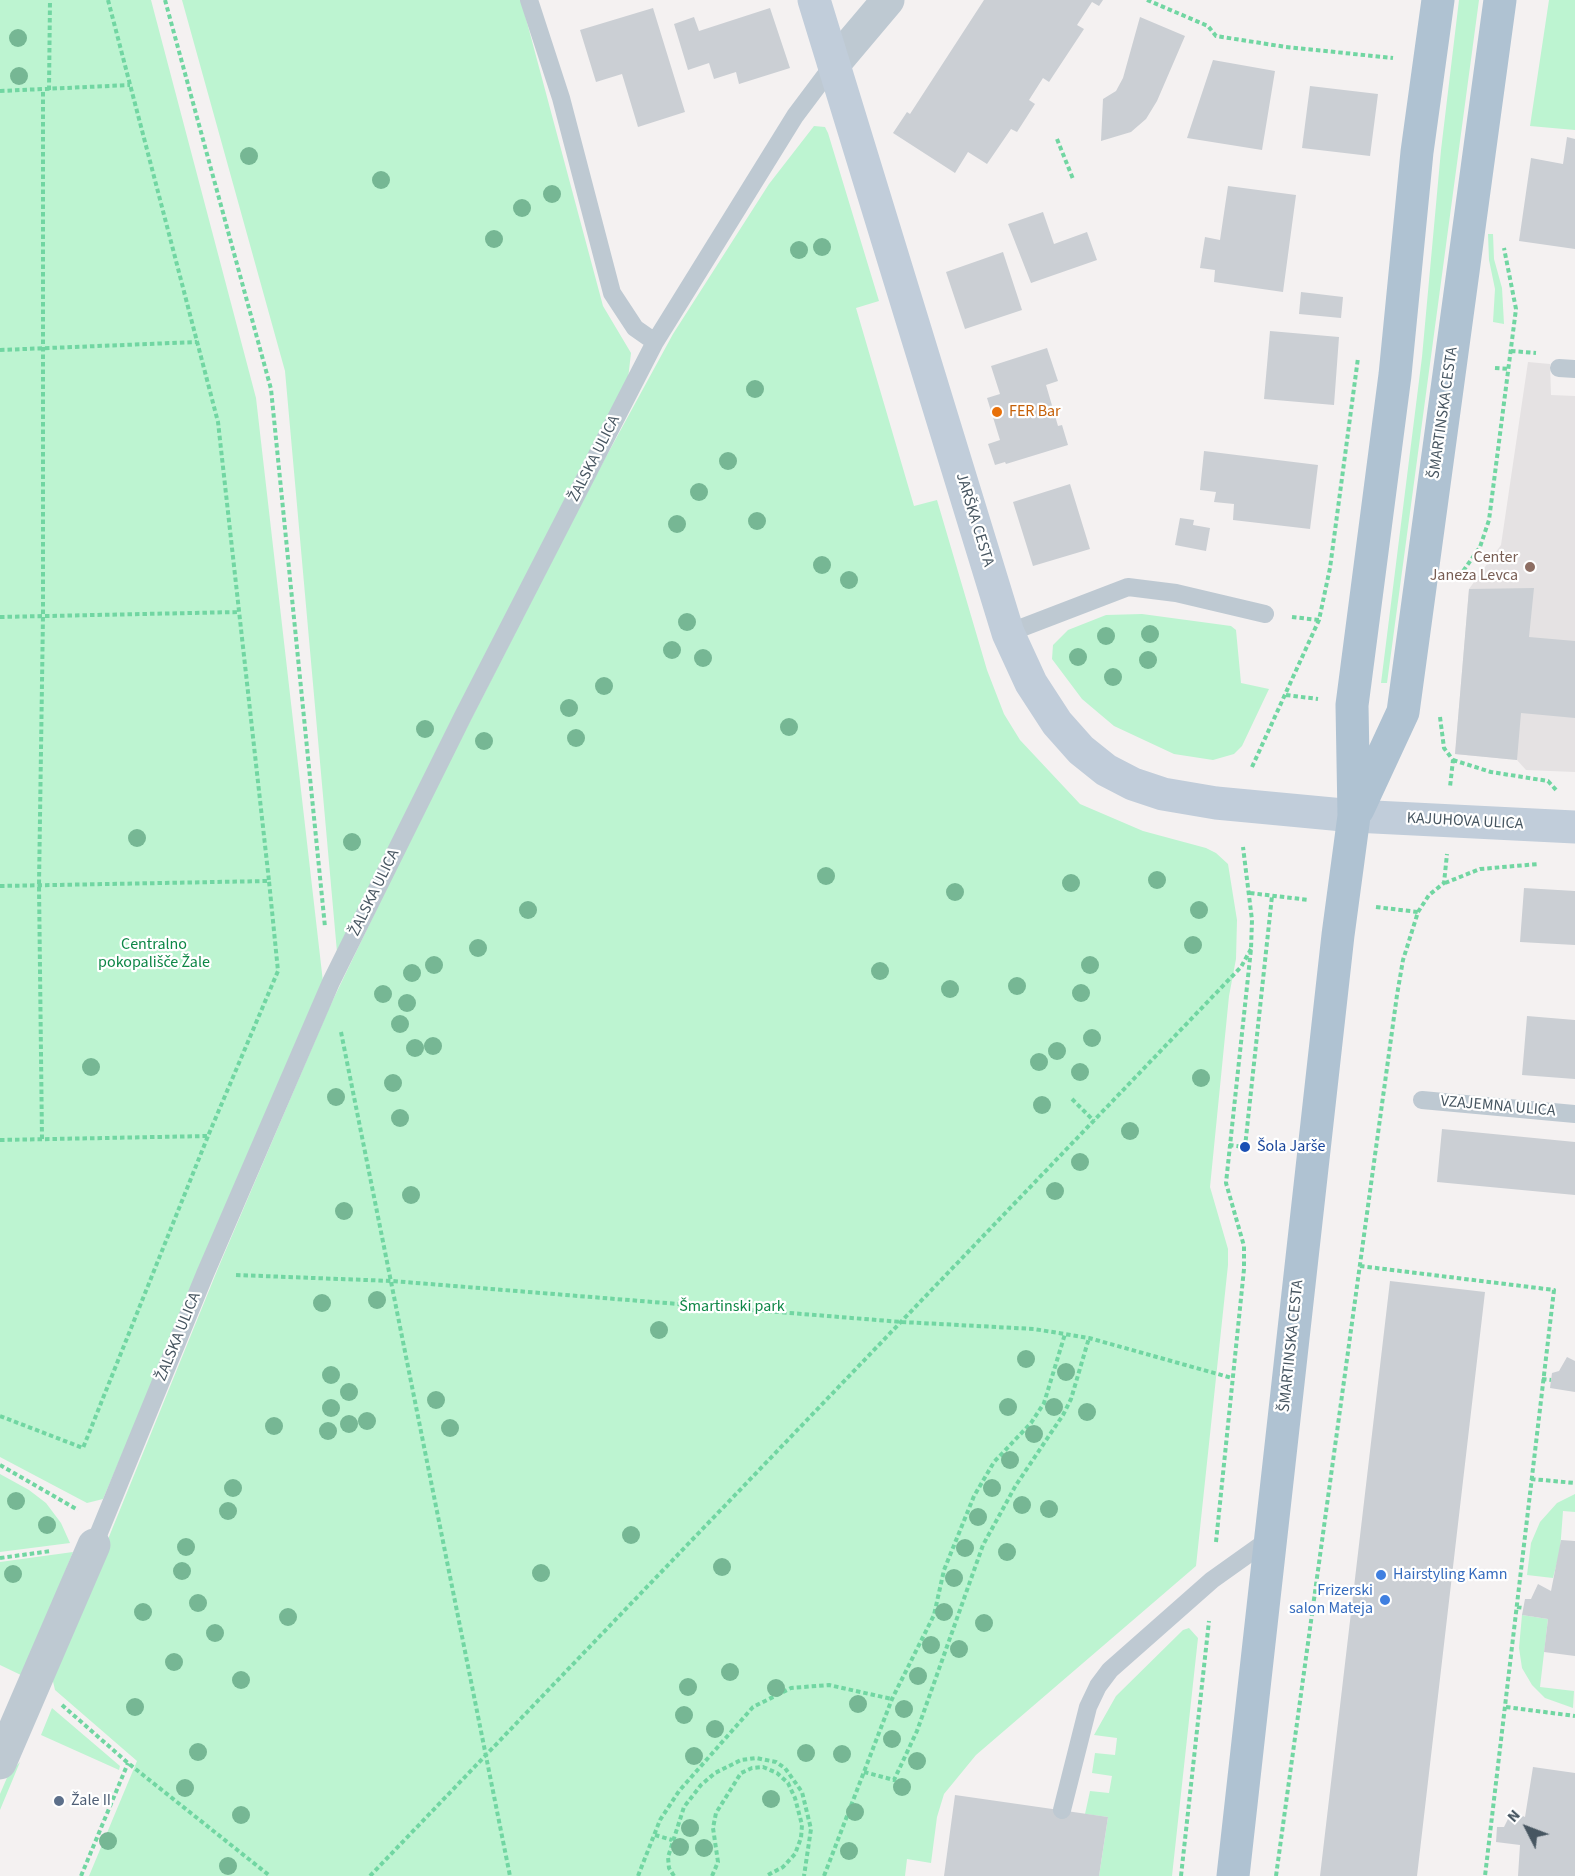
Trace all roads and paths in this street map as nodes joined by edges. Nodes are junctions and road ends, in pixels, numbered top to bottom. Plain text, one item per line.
1 (50, 0) edge
2 (108, 0) edge
3 (165, 0) edge
4 (529, 0) edge
5 (814, 0) edge
6 (888, 0) edge
7 (1147, 0) edge
8 (1438, 0) edge
9 (1500, 0) edge
10 (1398, 58) dead end
11 (834, 64) junction
12 (130, 85) junction
13 (43, 90) junction
14 (49, 90) junction
15 (0, 92) edge
16 (1057, 139) dead end
17 (1073, 179) dead end
18 (197, 342) junction
19 (655, 342) junction
20 (42, 348) junction
21 (0, 350) edge
22 (1539, 354) dead end
23 (1358, 355) dead end
24 (1495, 368) dead end
25 (1509, 369) junction
26 (1455, 585) dead end
27 (239, 612) junction
28 (1265, 614) dead end
29 (43, 616) junction
30 (0, 617) edge
31 (1008, 633) junction
32 (1440, 716) dead end
33 (1453, 760) junction
34 (1252, 767) dead end
35 (1450, 778) dead end
36 (1561, 796) dead end
37 (1354, 816) junction
38 (1575, 827) edge
39 (1243, 847) dead end
40 (1540, 864) dead end
41 (1446, 865) dead end
42 (269, 881) junction
43 (1444, 883) junction
44 (39, 885) junction
45 (0, 886) edge
46 (1272, 896) dead end
47 (1402, 910) dead end
48 (1418, 912) junction
49 (1251, 950) junction
50 (331, 981) junction
51 (1072, 1099) dead end
52 (1422, 1100) dead end
53 (1575, 1114) edge
54 (1094, 1121) junction
55 (208, 1136) junction
56 (42, 1138) junction
57 (0, 1140) edge
58 (1229, 1145) junction
59 (1360, 1266) junction
60 (205, 1274) junction
61 (392, 1281) junction
62 (902, 1322) junction
63 (1065, 1333) junction
64 (1089, 1338) junction
65 (1232, 1378) junction
66 (1542, 1379) junction
67 (1551, 1380) dead end
68 (0, 1416) edge
69 (0, 1465) edge
70 (1531, 1479) junction
71 (1575, 1483) edge
72 (98, 1535) junction
73 (1272, 1537) junction
74 (1216, 1538) dead end
75 (0, 1558) edge
76 (1517, 1606) junction
77 (1524, 1608) dead end
78 (1208, 1633) dead end
79 (34, 1685) junction
80 (892, 1699) junction
81 (1506, 1707) junction
82 (1575, 1716) edge
83 (5, 1751) edge
84 (486, 1756) junction
85 (128, 1763) junction
86 (864, 1772) junction
87 (1062, 1810) dead end
88 (1490, 1833) junction
89 (1496, 1834) dead end
90 (655, 1835) junction
91 (672, 1840) junction
92 (81, 1876) edge
93 (270, 1876) edge
94 (370, 1876) edge
95 (510, 1876) edge
96 (638, 1876) edge
97 (674, 1876) edge
98 (712, 1876) edge
99 (766, 1876) edge
100 (804, 1876) edge
101 (824, 1876) edge
102 (1181, 1876) edge
103 (1233, 1876) edge
104 (1276, 1876) edge
105 (1485, 1876) edge

1 - 14 path
2 - 12 path
3 - 50 path
4 - 19 lane
5 - 11 street, JARŠKA CESTA
6 - 11 street
7 - 10 path
8 - 37 main road, ŠMARTINSKA CESTA
9 - 37 main road, ŠMARTINSKA CESTA
11 - 19 lane, ŽALSKA ULICA
11 - 31 street, JARŠKA CESTA
12 - 14 path
12 - 18 path
13 - 14 path
13 - 15 path
13 - 20 path
16 - 17 path
18 - 20 path
18 - 27 path
19 - 50 lane, ŽALSKA ULICA
20 - 21 path
20 - 29 path
22 - 25 path
23 - 34 path
24 - 25 path
25 - 26 path
27 - 29 path
27 - 42 path
28 - 31 lane
29 - 30 path
29 - 44 path
31 - 37 street, JARŠKA CESTA
32 - 33 path
33 - 35 path
33 - 36 path
37 - 38 street, KAJUHOVA ULICA
37 - 73 main road, ŠMARTINSKA CESTA
39 - 49 path
40 - 43 path
41 - 43 path
42 - 44 path
42 - 55 path
43 - 48 path
44 - 45 path
44 - 56 path
46 - 58 path
47 - 48 path
48 - 59 path
49 - 54 path
49 - 58 path
50 - 60 lane, ŽALSKA ULICA
50 - 61 path
51 - 54 path
52 - 53 lane, VZAJEMNA ULICA
54 - 62 path
55 - 56 path
55 - 68 path
56 - 57 path
58 - 65 path
59 - 66 path
59 - 104 path
60 - 61 path
60 - 72 lane, ŽALSKA ULICA
61 - 62 path
61 - 84 path
62 - 63 path
62 - 84 path
63 - 64 path
63 - 80 path
64 - 65 path
64 - 86 path
65 - 74 path
66 - 67 path
66 - 70 path
69 - 72 path
70 - 71 path
70 - 76 path
72 - 75 path
72 - 79 street, ŽALSKA ULICA
73 - 87 lane
73 - 103 main road, ŠMARTINSKA CESTA
76 - 77 path
76 - 81 path
78 - 102 path
79 - 83 street, ŽALSKA ULICA
79 - 85 path
80 - 86 path
80 - 90 path
81 - 82 path
81 - 88 path
84 - 94 path
84 - 95 path
85 - 92 path
85 - 93 path
86 - 101 path
88 - 89 path
88 - 105 path
90 - 91 path
90 - 96 path
91 - 97 path
91 - 100 path
98 - 99 path

